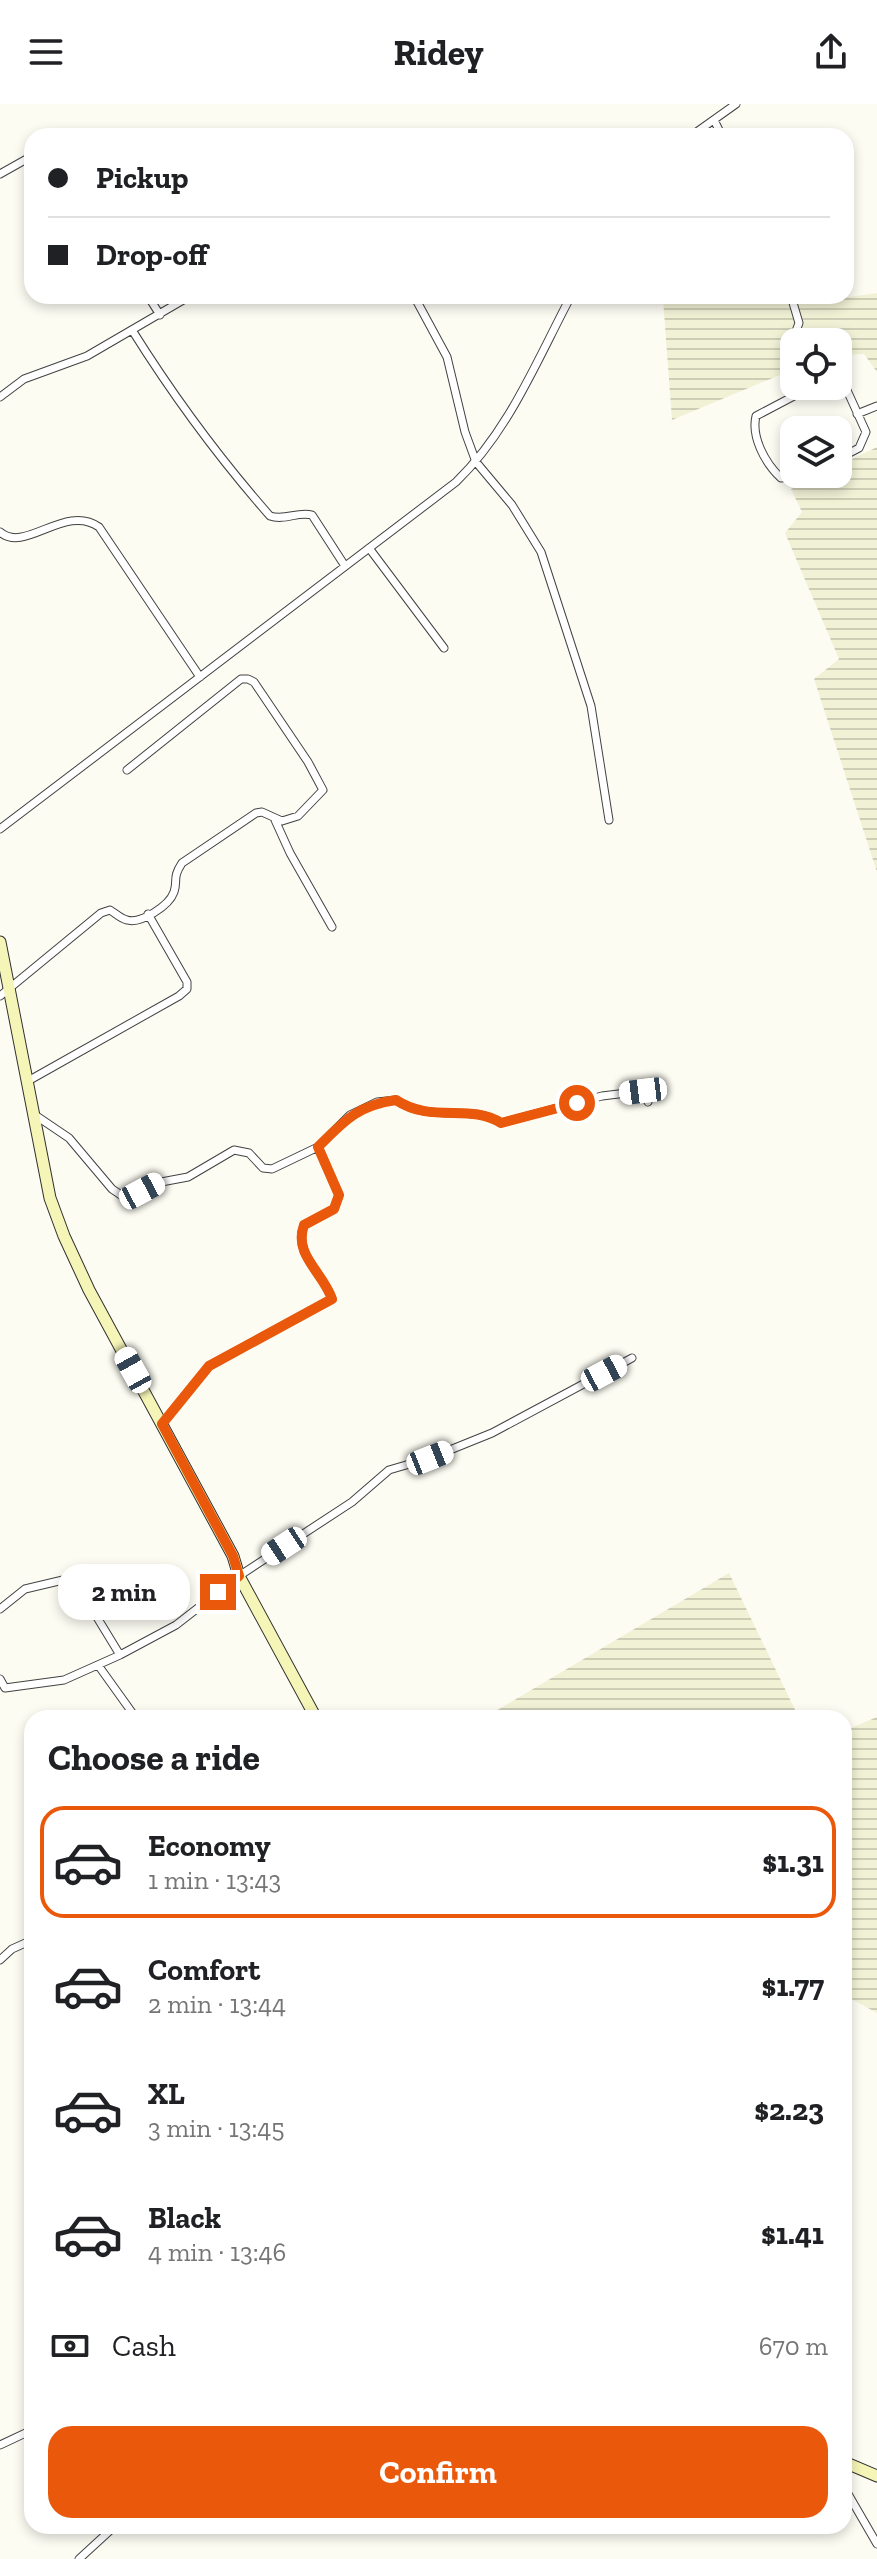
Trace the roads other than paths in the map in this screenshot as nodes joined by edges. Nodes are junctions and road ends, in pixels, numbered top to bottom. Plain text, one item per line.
1 (736, 104) edge
2 (714, 120) junction
3 (702, 128) edge
4 (718, 128) edge
5 (24, 160) edge
6 (0, 174) edge
7 (153, 304) edge
8 (177, 304) edge
9 (418, 304) edge
10 (567, 304) edge
11 (793, 304) edge
12 (160, 315) junction
13 (797, 328) edge
14 (132, 330) junction
15 (0, 397) edge
16 (782, 400) edge
17 (851, 400) edge
18 (877, 406) edge
19 (857, 414) junction
20 (852, 452) edge
21 (476, 462) junction
22 (780, 477) edge
23 (0, 532) edge
24 (369, 548) junction
25 (345, 566) junction
26 (444, 648) dead end
27 (200, 677) junction
28 (127, 770) dead end
29 (275, 820) junction
30 (609, 820) dead end
31 (0, 829) edge
32 (148, 914) junction
33 (332, 927) dead end
34 (0, 942) edge
35 (4, 992) edge
36 (28, 1081) junction
37 (648, 1102) dead end
38 (35, 1115) junction
39 (318, 1147) junction
40 (632, 1358) dead end
41 (162, 1424) junction
42 (239, 1576) junction
43 (0, 1609) edge
44 (120, 1655) junction
45 (98, 1665) junction
46 (0, 1679) edge
47 (3, 1689) edge
48 (130, 1710) edge
49 (312, 1710) edge
50 (24, 1944) edge
51 (0, 1960) edge
52 (24, 2434) edge
53 (0, 2445) edge
54 (852, 2465) edge
55 (877, 2476) edge
56 (852, 2501) edge
57 (106, 2534) edge
58 (877, 2544) edge
59 (79, 2559) edge

1 - 2 street
2 - 3 street
2 - 4 street
5 - 6 street
7 - 12 street
8 - 12 street
9 - 21 street
10 - 21 street
11 - 13 street
12 - 14 street
14 - 15 street
14 - 25 street
16 - 22 street
17 - 19 street
18 - 19 street
19 - 20 street
21 - 24 street
21 - 30 street
23 - 27 street
24 - 25 street
24 - 26 street
25 - 27 street
27 - 31 street
28 - 29 street
29 - 32 street
29 - 33 street
32 - 35 street
32 - 36 street
34 - 35 street
35 - 36 street
36 - 38 street
37 - 39 street
38 - 39 street
38 - 41 street
39 - 41 street
40 - 42 street
41 - 42 street
42 - 44 street
42 - 49 street
43 - 44 street
44 - 45 street
45 - 47 street
45 - 48 street
46 - 47 street
50 - 51 street
52 - 53 street
54 - 55 street
56 - 58 street
57 - 59 street

